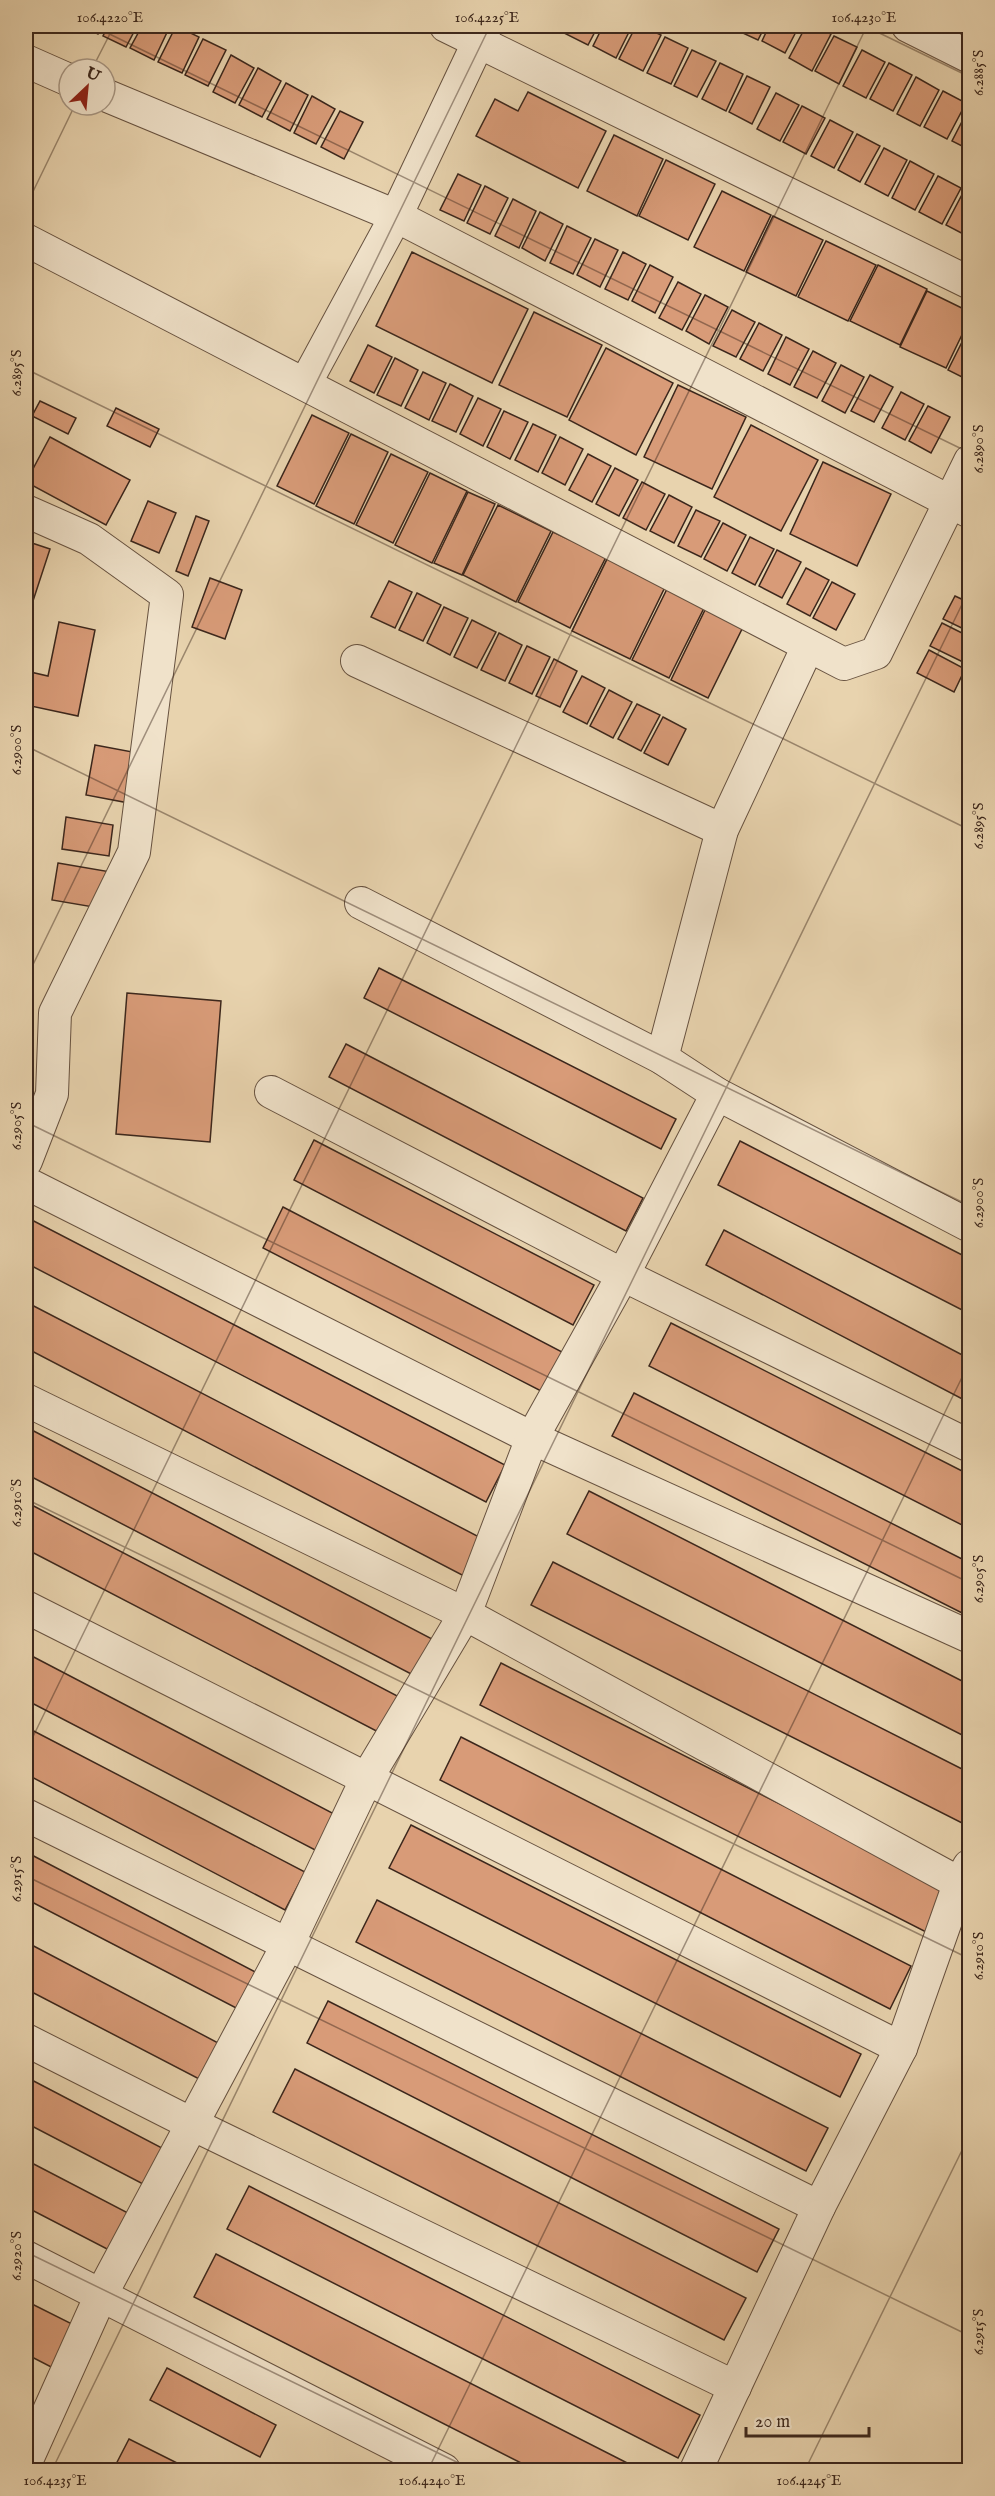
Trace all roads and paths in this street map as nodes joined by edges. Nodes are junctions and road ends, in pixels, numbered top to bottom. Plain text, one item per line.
1 (446, 26) edge
2 (908, 26) edge
3 (482, 34) edge
4 (969, 57) edge
5 (26, 61) edge
6 (57, 75) edge
7 (117, 100) edge
8 (396, 216) junction
9 (26, 240) edge
10 (969, 283) edge
11 (305, 384) junction
12 (969, 461) edge
13 (959, 507) edge
14 (26, 511) edge
15 (808, 646) junction
16 (357, 662) dead end
17 (722, 830) junction
18 (361, 903) dead end
19 (662, 1059) junction
20 (271, 1092) dead end
21 (717, 1094) junction
22 (26, 1161) edge
23 (26, 1183) edge
24 (969, 1226) edge
25 (622, 1275) junction
26 (26, 1400) edge
27 (532, 1438) junction
28 (969, 1446) edge
29 (26, 1607) edge
30 (465, 1614) junction
31 (969, 1637) edge
32 (367, 1778) junction
33 (26, 1815) edge
34 (966, 1880) edge
35 (288, 1944) junction
36 (26, 2040) edge
37 (901, 2048) junction
38 (192, 2124) junction
39 (819, 2207) junction
40 (26, 2257) edge
41 (101, 2295) junction
42 (735, 2387) junction
43 (26, 2463) edge
44 (38, 2470) edge
45 (444, 2470) edge
46 (696, 2470) edge

1 - 3 street
2 - 4 street
3 - 8 street
3 - 10 street
5 - 6 street
7 - 8 street
8 - 11 street
8 - 13 street
9 - 11 street
11 - 15 street
12 - 13 street
13 - 15 street
14 - 22 street
15 - 17 street
16 - 17 street
17 - 19 street
18 - 19 street
19 - 21 street
20 - 25 street
21 - 24 street
21 - 25 street
23 - 27 street
25 - 27 street
25 - 28 street
26 - 30 street
27 - 30 street
27 - 31 street
29 - 32 street
30 - 32 street
30 - 34 street
32 - 35 street
32 - 37 street
33 - 35 street
34 - 37 street
35 - 38 street
35 - 39 street
36 - 38 street
37 - 39 street
38 - 41 street
38 - 42 street
39 - 42 street
40 - 41 street
41 - 43 street
41 - 45 street
42 - 46 street
43 - 44 street

